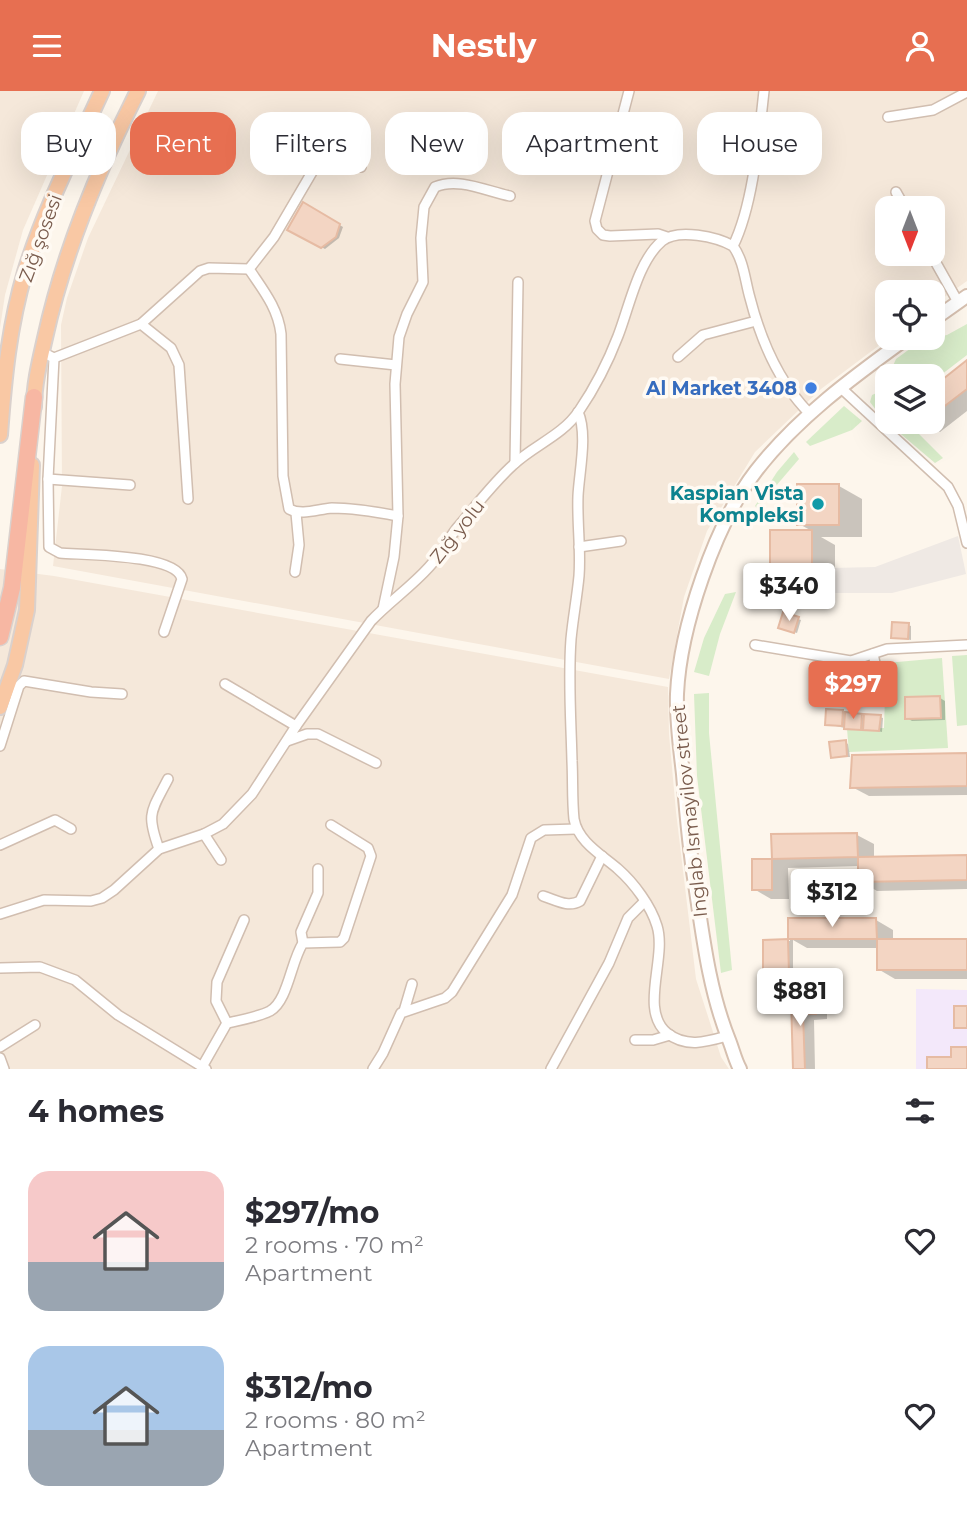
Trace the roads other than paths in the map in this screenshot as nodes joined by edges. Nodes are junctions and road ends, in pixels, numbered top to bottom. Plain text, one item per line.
1 (102, 91) edge
2 (138, 91) edge
3 (629, 91) edge
4 (764, 91) edge
5 (967, 92) edge
6 (888, 117) dead end
7 (310, 175) edge
8 (896, 192) dead end
9 (510, 196) dead end
10 (898, 196) edge
11 (667, 237) junction
12 (733, 246) junction
13 (940, 266) edge
14 (249, 269) junction
15 (518, 282) dead end
16 (964, 299) edge
17 (945, 312) edge
18 (756, 321) junction
19 (141, 324) junction
20 (890, 350) edge
21 (48, 355) junction
22 (678, 357) dead end
23 (340, 359) dead end
24 (396, 365) junction
25 (841, 388) junction
26 (34, 397) junction
27 (578, 412) junction
28 (810, 414) junction
29 (0, 435) edge
30 (515, 463) junction
31 (48, 479) junction
32 (130, 485) dead end
33 (188, 499) dead end
34 (296, 513) junction
35 (398, 516) junction
36 (621, 541) dead end
37 (967, 543) edge
38 (579, 547) junction
39 (295, 572) dead end
40 (383, 609) junction
41 (164, 632) dead end
42 (0, 637) edge
43 (755, 645) dead end
44 (967, 645) edge
45 (873, 654) junction
46 (225, 684) dead end
47 (122, 694) dead end
48 (873, 695) dead end
49 (0, 707) edge
50 (296, 726) junction
51 (287, 741) junction
52 (0, 746) edge
53 (376, 763) dead end
54 (168, 779) dead end
55 (331, 825) dead end
56 (71, 829) dead end
57 (576, 829) junction
58 (204, 834) junction
59 (0, 845) edge
60 (159, 849) junction
61 (602, 856) junction
62 (221, 860) dead end
63 (318, 869) dead end
64 (543, 896) dead end
65 (644, 902) junction
66 (0, 914) edge
67 (244, 919) dead end
68 (303, 943) junction
69 (0, 968) edge
70 (412, 984) dead end
71 (404, 1011) junction
72 (227, 1023) junction
73 (34, 1025) dead end
74 (670, 1035) junction
75 (727, 1036) junction
76 (635, 1040) dead end
77 (0, 1047) edge
78 (0, 1058) edge
79 (204, 1068) edge
80 (4, 1069) edge
81 (373, 1069) edge
82 (551, 1069) edge
83 (740, 1069) edge

1 - 29 highway, Zığ şosesi
2 - 21 highway
3 - 11 street
4 - 12 street
5 - 6 street
7 - 14 street
8 - 10 street
9 - 24 street
11 - 12 street
11 - 27 street, Zığ yolu
12 - 18 street
13 - 16 street
14 - 19 street
14 - 34 street
15 - 30 street
16 - 17 main road
18 - 22 street
18 - 28 street
19 - 21 street
19 - 33 street
20 - 25 main road, Inglab Ismayilov street
21 - 26 highway
21 - 31 street
23 - 24 street
24 - 35 street
25 - 28 main road, Inglab Ismayilov street
25 - 37 street
26 - 42 highway
26 - 49 highway
27 - 30 street, Zığ yolu
27 - 38 street
28 - 75 main road, Inglab Ismayilov street
30 - 40 street, Zığ yolu
31 - 32 street
31 - 41 street
34 - 35 street
34 - 39 street
35 - 40 street
36 - 38 street
38 - 57 street
40 - 50 street, Zığ yolu
43 - 45 street
44 - 45 street
45 - 48 street
46 - 50 street
47 - 52 street
50 - 51 street, Zığ yolu
51 - 53 street
51 - 58 street, Zığ yolu
54 - 60 street
55 - 68 street
56 - 59 street
57 - 61 street
57 - 71 street
58 - 60 street, Zığ yolu
58 - 62 street
60 - 66 street, Zığ yolu
61 - 64 street
61 - 65 street
63 - 68 street
65 - 74 street
65 - 82 street
67 - 72 street
68 - 72 street
69 - 79 street
70 - 71 street
71 - 81 street
72 - 79 street
73 - 77 street
74 - 75 street
74 - 76 street
75 - 83 main road, Inglab Ismayilov street
78 - 80 street

